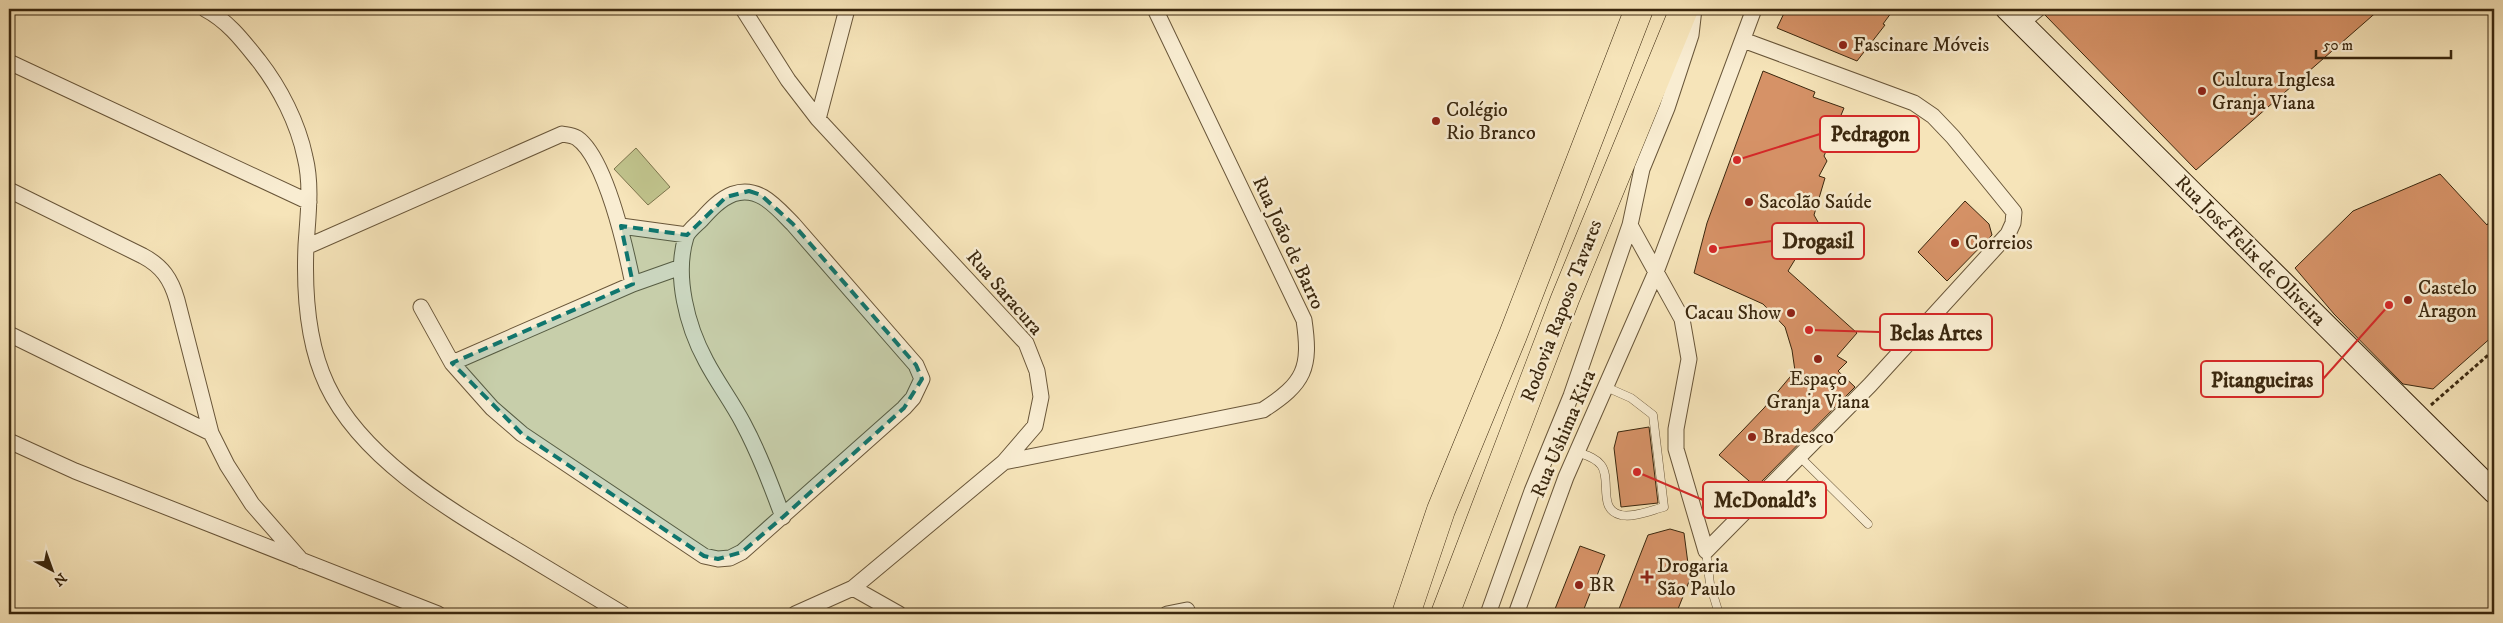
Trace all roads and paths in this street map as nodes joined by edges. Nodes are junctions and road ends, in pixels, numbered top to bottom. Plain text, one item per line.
1 (205, 9) edge
2 (743, 9) edge
3 (847, 9) edge
4 (1155, 9) edge
5 (1639, 9) edge
6 (1684, 9) edge
7 (1694, 9) edge
8 (1754, 9) edge
9 (2038, 9) edge
10 (2014, 16) edge
11 (1743, 40) junction
12 (9, 62) edge
13 (818, 119) junction
14 (9, 190) edge
15 (309, 202) junction
16 (1630, 225) junction
17 (621, 226) junction
18 (687, 235) junction
19 (306, 247) junction
20 (681, 267) junction
21 (1656, 272) junction
22 (633, 284) junction
23 (421, 307) dead end
24 (9, 334) edge
25 (2494, 350) edge
26 (452, 363) junction
27 (1606, 387) junction
28 (2417, 416) junction
29 (211, 433) junction
30 (9, 441) edge
31 (1577, 452) junction
32 (1799, 456) junction
33 (1004, 462) junction
34 (2494, 492) edge
35 (783, 517) junction
36 (1868, 524) dead end
37 (1706, 551) junction
38 (302, 561) junction
39 (853, 588) junction
40 (1187, 610) dead end
41 (438, 614) edge
42 (623, 614) edge
43 (795, 614) edge
44 (899, 614) edge
45 (1167, 614) edge
46 (1406, 614) edge
47 (1445, 614) edge
48 (1488, 614) edge
49 (1516, 614) edge
50 (1719, 614) edge

1 - 15 street
2 - 13 street, Rua Saracura
3 - 13 street
4 - 33 street, Rua João de Barro
5 - 46 highway, Rodovia Raposo Tavares
6 - 47 highway, Rodovia Raposo Tavares
7 - 16 street
8 - 11 street, Rua Ushima Kira
9 - 10 street
10 - 28 main road, Rua José Felix de Oliveira
11 - 21 street, Rua Ushima Kira
11 - 32 street
12 - 15 street
13 - 33 street, Rua Saracura
14 - 29 street
15 - 19 street
16 - 21 street
16 - 48 street
17 - 18 street
17 - 19 street
17 - 22 street
18 - 20 street
18 - 35 street
19 - 42 street
20 - 22 street
20 - 35 street
21 - 27 street, Rua Ushima Kira
21 - 37 street
22 - 26 street
23 - 26 street
24 - 29 street
25 - 28 path
26 - 35 street
27 - 31 street, Rua Ushima Kira
27 - 31 lane
28 - 34 main road, Rua José Felix de Oliveira
29 - 38 street
30 - 38 street
31 - 49 street, Rua Ushima Kira
32 - 36 lane
32 - 37 street
33 - 39 street, Rua Saracura
37 - 50 lane
38 - 41 street
39 - 43 street, Rua Saracura
39 - 44 street
40 - 45 street

